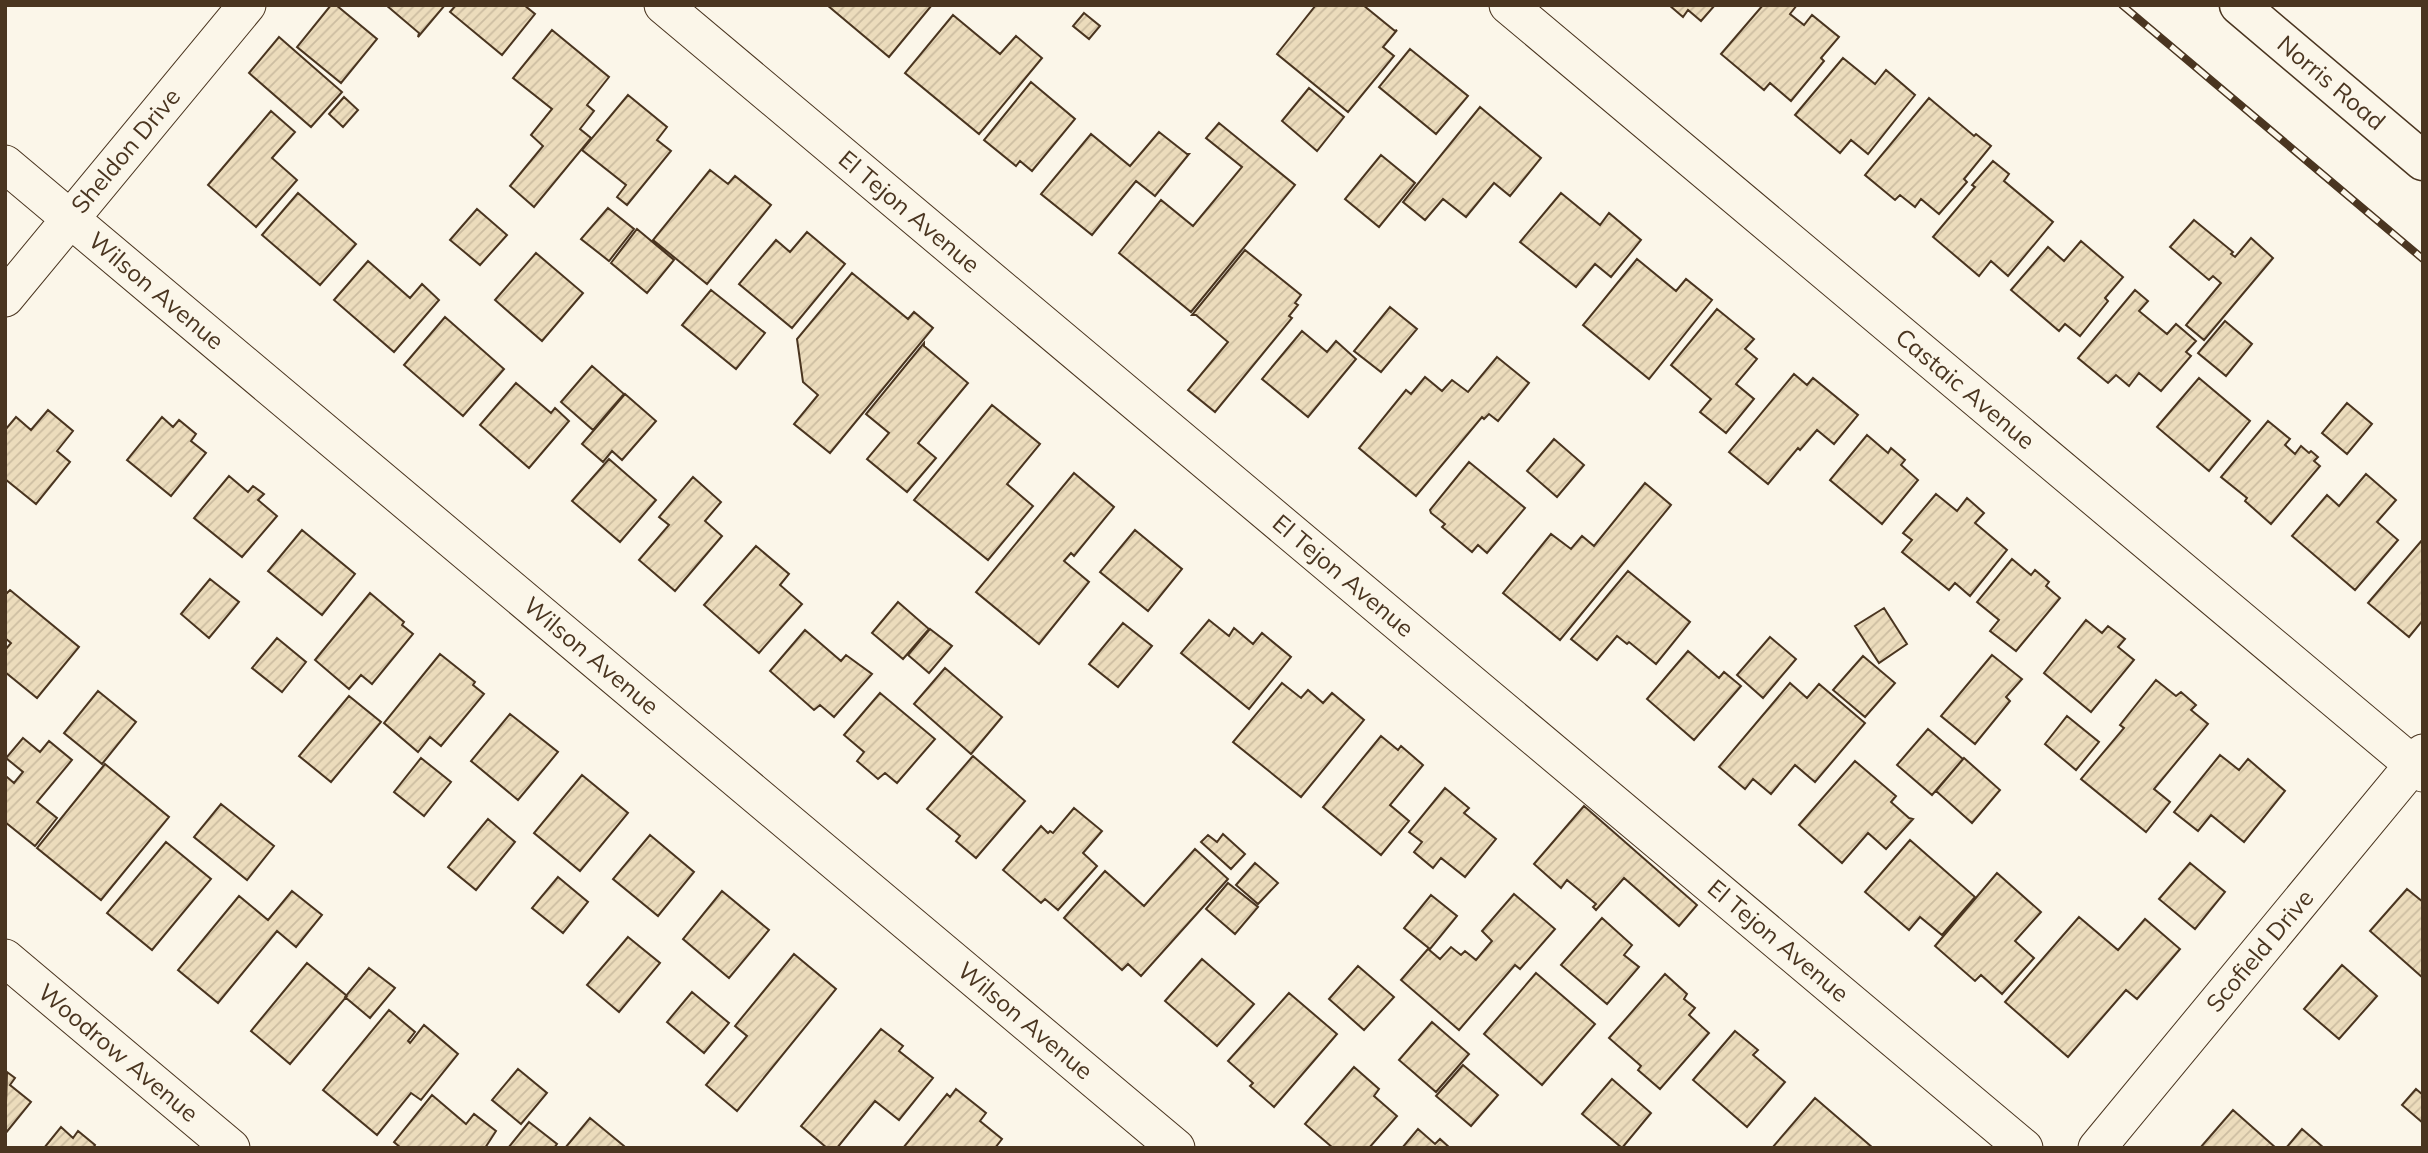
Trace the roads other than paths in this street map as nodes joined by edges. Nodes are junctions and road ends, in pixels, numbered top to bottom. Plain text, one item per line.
1 (247, 5) edge
2 (663, 5) edge
3 (1508, 5) edge
4 (2239, 5) edge
5 (2423, 161) edge
6 (5, 164) edge
7 (71, 219) junction
8 (5, 298) edge
9 (2419, 764) edge
10 (5, 958) edge
11 (231, 1148) edge
12 (1176, 1148) edge
13 (2024, 1148) edge
14 (2097, 1148) edge

1 - 7 street, Sheldon Drive
2 - 13 street, El Tejon Avenue
3 - 9 street, Castaic Avenue
4 - 5 street, Norris Road
6 - 7 street, Wilson Avenue
7 - 8 street, Sheldon Drive
7 - 12 street, Wilson Avenue
9 - 14 street, Scofield Drive
10 - 11 street, Woodrow Avenue

